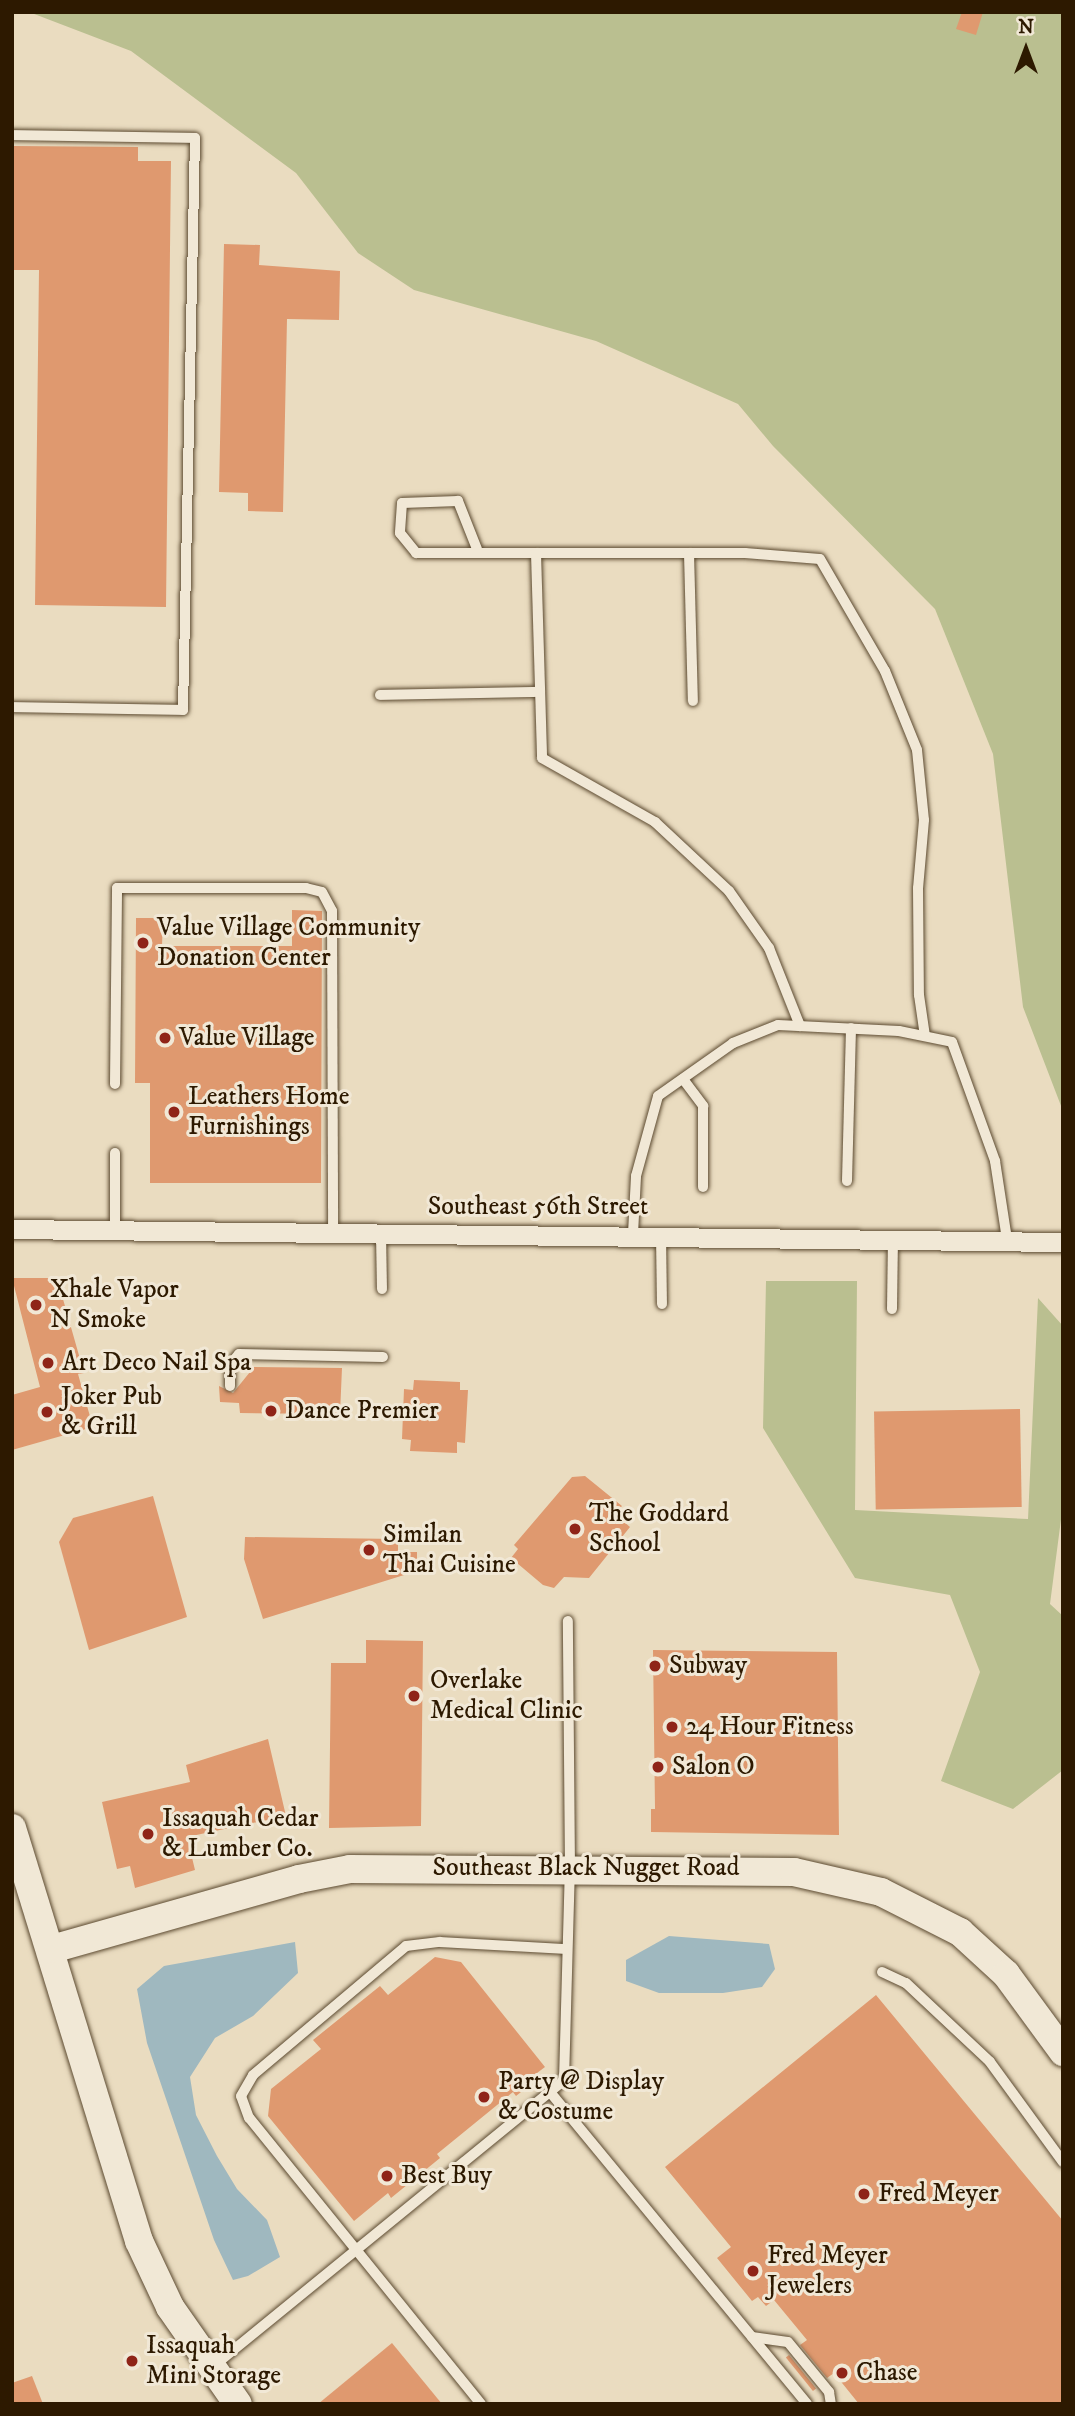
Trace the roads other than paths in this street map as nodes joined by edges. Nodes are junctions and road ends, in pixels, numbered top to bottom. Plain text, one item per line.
1 (12, 135) edge
2 (477, 549) junction
3 (536, 553) junction
4 (689, 553) junction
5 (540, 692) junction
6 (380, 695) dead end
7 (692, 701) dead end
8 (12, 707) edge
9 (800, 1026) junction
10 (851, 1028) junction
11 (925, 1036) junction
12 (683, 1079) junction
13 (116, 1084) dead end
14 (115, 1153) dead end
15 (847, 1181) dead end
16 (704, 1188) dead end
17 (12, 1229) edge
18 (115, 1230) junction
19 (334, 1233) junction
20 (381, 1233) junction
21 (634, 1234) junction
22 (661, 1234) junction
23 (893, 1238) junction
24 (1007, 1238) junction
25 (1063, 1242) edge
26 (382, 1289) dead end
27 (662, 1304) dead end
28 (892, 1309) dead end
29 (383, 1357) dead end
30 (230, 1386) dead end
31 (568, 1621) dead end
32 (12, 1828) edge
33 (570, 1869) junction
34 (52, 1949) junction
35 (568, 1949) junction
36 (881, 1972) dead end
37 (1063, 2052) edge
38 (550, 2092) junction
39 (1063, 2162) edge
40 (355, 2251) junction
41 (752, 2337) junction
42 (211, 2368) junction
43 (238, 2404) edge
44 (481, 2404) edge
45 (807, 2404) edge
46 (831, 2404) edge

1 - 8 lane
2 - 2 lane
2 - 3 lane
3 - 4 lane
3 - 5 lane
4 - 7 lane
4 - 11 lane
5 - 6 lane
5 - 9 lane
9 - 10 lane
9 - 12 lane
10 - 11 lane
10 - 15 lane
11 - 24 lane
12 - 16 lane
12 - 21 lane
13 - 19 lane
14 - 18 lane
17 - 18 street, Southeast 56th Street
18 - 19 street, Southeast 56th Street
19 - 20 street, Southeast 56th Street
20 - 21 street, Southeast 56th Street
20 - 26 lane
21 - 22 street, Southeast 56th Street
22 - 23 street, Southeast 56th Street
22 - 27 lane
23 - 24 street, Southeast 56th Street
23 - 28 lane
24 - 25 street, Southeast 56th Street
29 - 30 lane
31 - 33 lane
32 - 34 street
33 - 34 street, Southeast Black Nugget Road
33 - 35 lane
33 - 37 street, Southeast Black Nugget Road
34 - 42 street
35 - 38 lane
35 - 40 lane
36 - 39 lane
38 - 40 lane
38 - 41 lane
40 - 42 lane
40 - 44 lane
41 - 45 lane
41 - 46 lane
42 - 43 street

